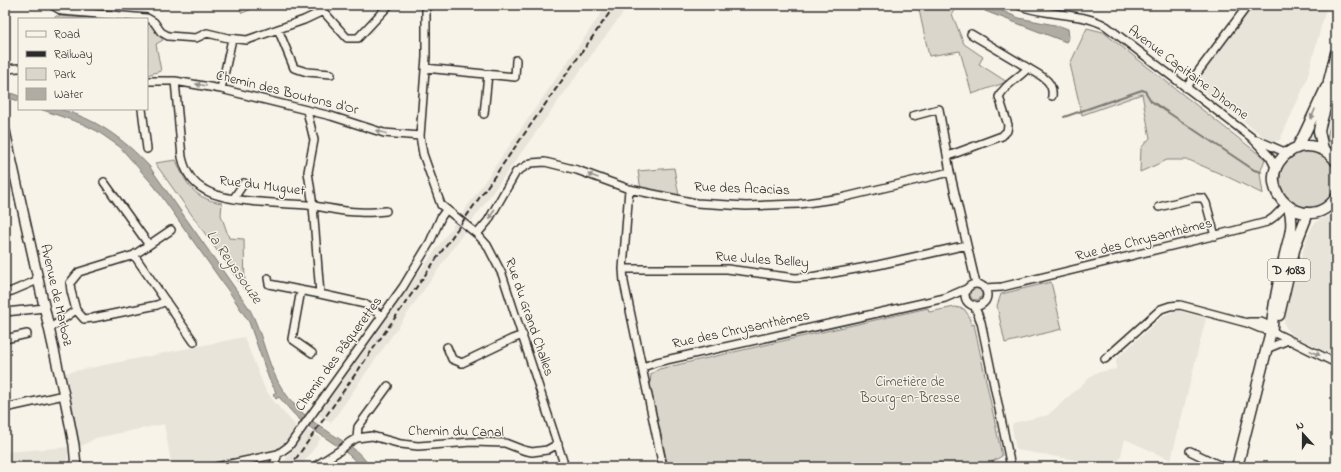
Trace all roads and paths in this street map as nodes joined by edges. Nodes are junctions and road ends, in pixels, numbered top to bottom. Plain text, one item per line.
1 (52, 5) edge
2 (389, 5) edge
3 (426, 5) edge
4 (1018, 5) edge
5 (1248, 5) edge
6 (147, 18) edge
7 (148, 19) edge
8 (278, 29) junction
9 (971, 34) dead end
10 (232, 39) junction
11 (1336, 53) edge
12 (516, 60) dead end
13 (18, 68) edge
14 (425, 68) junction
15 (1028, 68) junction
16 (5, 69) edge
17 (331, 74) dead end
18 (488, 74) junction
19 (148, 81) edge
20 (175, 81) junction
21 (1329, 81) junction
22 (1186, 88) junction
23 (221, 89) junction
24 (1052, 96) dead end
25 (142, 110) edge
26 (308, 111) junction
27 (484, 114) dead end
28 (913, 116) dead end
29 (5, 131) edge
30 (420, 136) junction
31 (1251, 137) junction
32 (1296, 148) junction
33 (147, 149) dead end
34 (1323, 149) junction
35 (1287, 153) junction
36 (8, 155) edge
37 (948, 156) junction
38 (1336, 160) edge
39 (1276, 169) junction
40 (950, 172) junction
41 (104, 182) dead end
42 (244, 183) dead end
43 (629, 189) junction
44 (234, 198) junction
45 (1335, 202) edge
46 (313, 206) junction
47 (1287, 206) junction
48 (1158, 207) dead end
49 (446, 210) junction
50 (386, 211) dead end
51 (1308, 213) junction
52 (171, 230) dead end
53 (477, 234) junction
54 (1214, 236) junction
55 (149, 245) junction
56 (967, 245) junction
57 (134, 255) junction
58 (623, 269) junction
59 (268, 278) dead end
60 (38, 280) junction
61 (976, 284) junction
62 (984, 288) junction
63 (1002, 288) junction
64 (966, 289) junction
65 (301, 290) junction
66 (5, 293) edge
67 (320, 294) junction
68 (945, 298) junction
69 (966, 300) junction
70 (985, 300) junction
71 (166, 302) junction
72 (974, 305) junction
73 (45, 308) junction
74 (76, 310) junction
75 (5, 312) edge
76 (382, 316) junction
77 (981, 322) junction
78 (49, 329) junction
79 (1271, 329) junction
80 (27, 334) dead end
81 (523, 335) junction
82 (5, 339) edge
83 (1288, 340) junction
84 (194, 342) dead end
85 (447, 347) dead end
86 (1266, 349) junction
87 (312, 353) dead end
88 (1105, 359) dead end
89 (1336, 363) edge
90 (643, 367) junction
91 (388, 386) dead end
92 (64, 395) junction
93 (5, 408) edge
94 (354, 440) junction
95 (558, 444) junction
96 (1190, 451) dead end
97 (278, 454) junction
98 (76, 467) edge
99 (216, 467) edge
100 (272, 467) edge
101 (314, 467) edge
102 (565, 467) edge
103 (663, 467) edge
104 (1011, 467) edge
105 (1223, 467) edge
106 (1237, 467) edge

1 - 6 street
2 - 8 street
3 - 14 street, Rue du Grand Challes
4 - 22 street, Avenue Capitaine Dhonne
5 - 22 street
7 - 10 street
8 - 10 street
8 - 17 street
9 - 15 street
10 - 23 street
11 - 21 main road
12 - 18 street
13 - 16 street
14 - 18 street
14 - 30 street, Rue du Grand Challes
15 - 24 street
15 - 37 street
18 - 27 street
19 - 20 street, Chemin des Boutons d'Or
23 -> 20 street, Chemin des Boutons d'Or
20 - 44 street, Rue du Muguet
21 -> 32 main road
21 - 34 main road
22 - 31 street, Avenue Capitaine Dhonne
23 - 26 street, Chemin des Boutons d'Or
25 - 33 street
30 -> 26 street, Chemin des Boutons d'Or
26 - 46 street
28 - 37 street
29 - 36 main road, Avenue de Marboz
30 - 49 street, Rue du Grand Challes
31 - 35 street, Avenue Capitaine Dhonne
31 - 39 street, Avenue Capitaine Dhonne
32 - 34 main road
32 - 35 main road
34 - 38 main road
35 - 39 main road
36 - 60 main road, Avenue de Marboz
37 - 40 street
39 - 47 main road
40 - 43 street, Rue des Acacias
40 - 56 street
41 - 55 street
42 - 44 street
43 -> 53 street, Rue des Acacias
43 - 58 street
44 - 46 street, Rue du Muguet
45 - 51 main road
46 - 50 street, Rue du Muguet
46 - 67 street
47 - 51 main road
47 - 54 street, Rue des Chrysanthèmes
47 - 79 main road, D 1083
48 - 54 street
49 - 53 street, Rue du Grand Challes
49 - 76 street, Chemin des Pâquerettes
51 - 79 main road, D 1083
52 - 55 street
53 - 81 street, Rue du Grand Challes
54 - 63 street, Rue des Chrysanthèmes
55 - 57 street
56 - 58 street, Rue Jules Belley
56 - 61 street
57 - 71 street
57 - 74 street
58 - 90 street
59 - 65 street
60 - 66 street
60 - 73 main road, Avenue de Marboz
61 - 62 street
61 - 64 street
62 - 63 street, Rue des Chrysanthèmes
62 - 70 street
63 - 70 street, Rue des Chrysanthèmes
64 - 68 street, Rue des Chrysanthèmes
64 - 69 street
65 - 67 street
65 - 87 street
67 - 76 street
68 - 69 street, Rue des Chrysanthèmes
68 - 90 street, Rue des Chrysanthèmes
69 - 72 street
70 - 72 street
70 - 77 street
71 - 74 street
71 - 84 street
72 - 77 street
73 - 75 street
73 - 78 main road, Avenue de Marboz
74 - 78 street
76 - 97 street, Chemin des Pâquerettes
77 - 104 street
78 - 92 main road, Avenue de Marboz
79 - 83 street
79 - 86 main road, D 1083
79 - 88 street
80 - 82 street
81 - 85 street
81 - 95 street, Rue du Grand Challes
83 - 86 street
83 -> 89 street
86 - 106 main road, D 1083
90 - 103 street
91 - 94 street
92 - 93 street
92 - 98 main road, Avenue de Marboz
94 - 95 street, Chemin du Canal
94 - 101 street
95 - 102 street, Rue du Grand Challes
96 - 105 street
97 - 99 street
97 - 100 street

